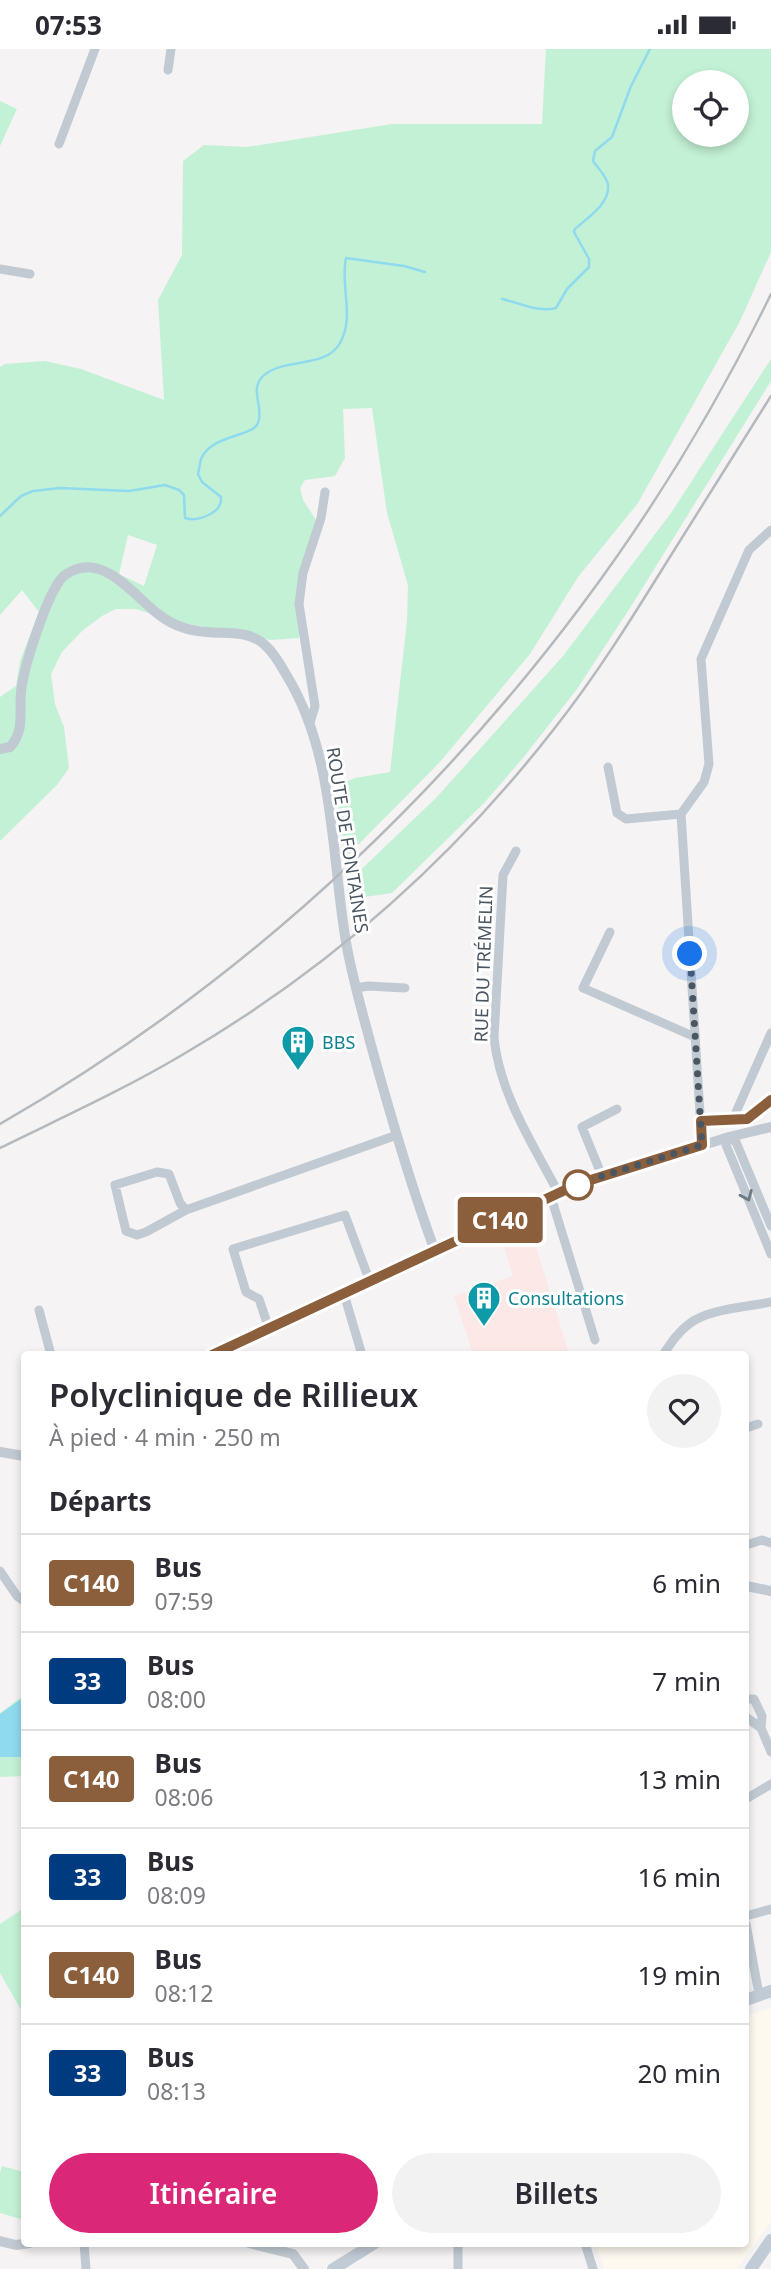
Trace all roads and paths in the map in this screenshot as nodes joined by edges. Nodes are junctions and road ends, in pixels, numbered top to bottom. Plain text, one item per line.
1 (95, 49) edge
2 (171, 49) edge
3 (168, 70) dead end
4 (59, 144) dead end
5 (0, 268) edge
6 (30, 275) dead end
7 (325, 492) dead end
8 (771, 530) edge
9 (310, 723) junction
10 (0, 749) edge
11 (608, 767) dead end
12 (681, 814) junction
13 (516, 851) dead end
14 (610, 932) dead end
15 (356, 988) junction
16 (405, 988) dead end
17 (771, 1033) edge
18 (695, 1037) junction
19 (771, 1100) edge
20 (617, 1109) dead end
21 (733, 1119) junction
22 (747, 1119) junction
23 (701, 1121) junction
24 (771, 1127) edge
25 (754, 1131) junction
26 (397, 1135) junction
27 (729, 1137) junction
28 (702, 1145) junction
29 (602, 1176) junction
30 (555, 1196) junction
31 (186, 1210) junction
32 (768, 1229) edge
33 (435, 1251) junction
34 (771, 1254) edge
35 (370, 1282) junction
36 (344, 1294) junction
37 (771, 1302) edge
38 (39, 1310) dead end
39 (269, 1329) junction
40 (595, 1340) dead end
41 (50, 1351) edge
42 (221, 1351) edge
43 (361, 1351) edge
44 (666, 1351) edge
45 (758, 1424) dead end
46 (749, 1427) edge
47 (0, 1452) edge
48 (21, 1456) edge
49 (771, 1543) edge
50 (749, 1544) edge
51 (0, 1571) edge
52 (749, 1587) edge
53 (771, 1591) edge
54 (21, 1599) edge
55 (749, 1699) edge
56 (749, 1719) edge
57 (761, 1728) junction
58 (771, 1752) edge
59 (771, 1784) edge
60 (749, 1797) edge
61 (771, 1909) edge
62 (749, 1915) edge
63 (749, 1935) edge
64 (765, 1992) edge
65 (771, 2240) edge
66 (0, 2241) edge
67 (21, 2244) edge
68 (84, 2247) edge
69 (265, 2247) edge
70 (369, 2247) edge
71 (458, 2247) edge
72 (586, 2247) edge
73 (86, 2269) edge
74 (304, 2269) edge
75 (333, 2269) edge
76 (458, 2269) edge
77 (593, 2269) edge
78 (751, 2269) edge

1 - 4 street
2 - 3 street
5 - 6 street
7 - 9 street
8 - 12 street
9 - 10 street, ROUTE DE FONTAINES
9 - 15 street, ROUTE DE FONTAINES
11 - 12 street
12 - 18 street
13 - 30 street, RUE DU TRÉMELIN
14 - 18 street
15 - 16 street
15 - 26 street, ROUTE DE FONTAINES
17 - 21 street
18 - 23 street
19 - 22 street
20 - 29 street
21 - 22 street
21 - 23 street
22 - 25 street
23 - 28 street
24 - 25 street
25 - 27 street
26 - 31 street
26 - 33 street, ROUTE DE FONTAINES
27 - 28 street
27 - 32 street
28 - 29 street
29 - 30 street
30 - 33 street
30 - 40 street, RUE DU TRÉMELIN
31 - 31 street
32 - 34 street
33 - 35 street
35 - 36 street
35 - 39 street
36 - 39 street
36 - 43 street
37 - 44 street
38 - 41 street
39 - 42 street
45 - 46 street
47 - 48 street
49 - 50 street
51 - 54 street
52 - 53 street
55 - 57 street
56 - 57 street
57 - 58 street
59 - 60 street
61 - 62 street
63 - 64 street
65 - 78 main road
66 - 67 street
68 - 73 street
69 - 74 street
70 - 75 main road
71 - 76 street
72 - 77 street

